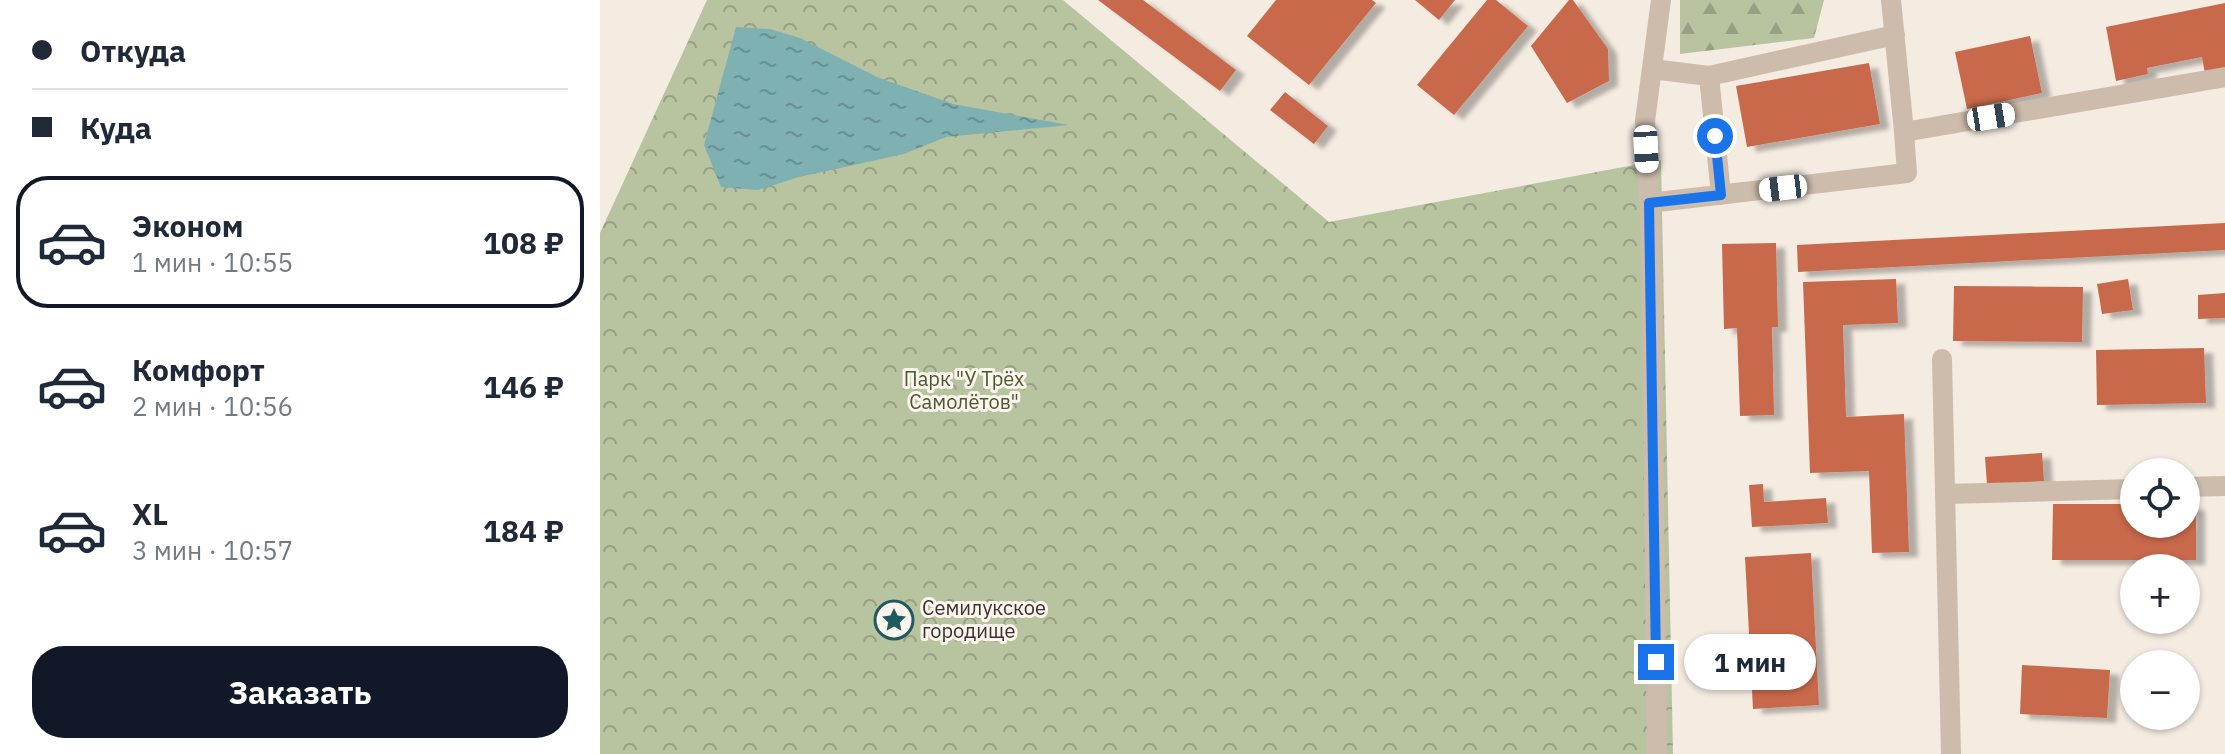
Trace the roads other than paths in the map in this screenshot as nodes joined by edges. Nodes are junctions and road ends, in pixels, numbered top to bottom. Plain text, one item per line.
1 (1661, 0) edge
2 (1891, 0) edge
3 (1895, 35) junction
4 (1652, 69) junction
5 (1709, 76) junction
6 (2225, 77) edge
7 (1904, 132) junction
8 (1721, 195) junction
9 (1649, 203) junction
10 (1942, 359) dead end
11 (2225, 486) edge
12 (2200, 487) edge
13 (2120, 489) edge
14 (1945, 494) junction
15 (1657, 754) edge
16 (1951, 754) edge

1 - 4 street
2 - 3 street
3 - 5 street
3 - 7 street
4 - 5 street
4 - 9 street
5 - 8 street
6 - 7 street
7 - 8 street
8 - 9 street
9 - 15 street
10 - 14 street
11 - 12 street
13 - 14 street
14 - 16 street

